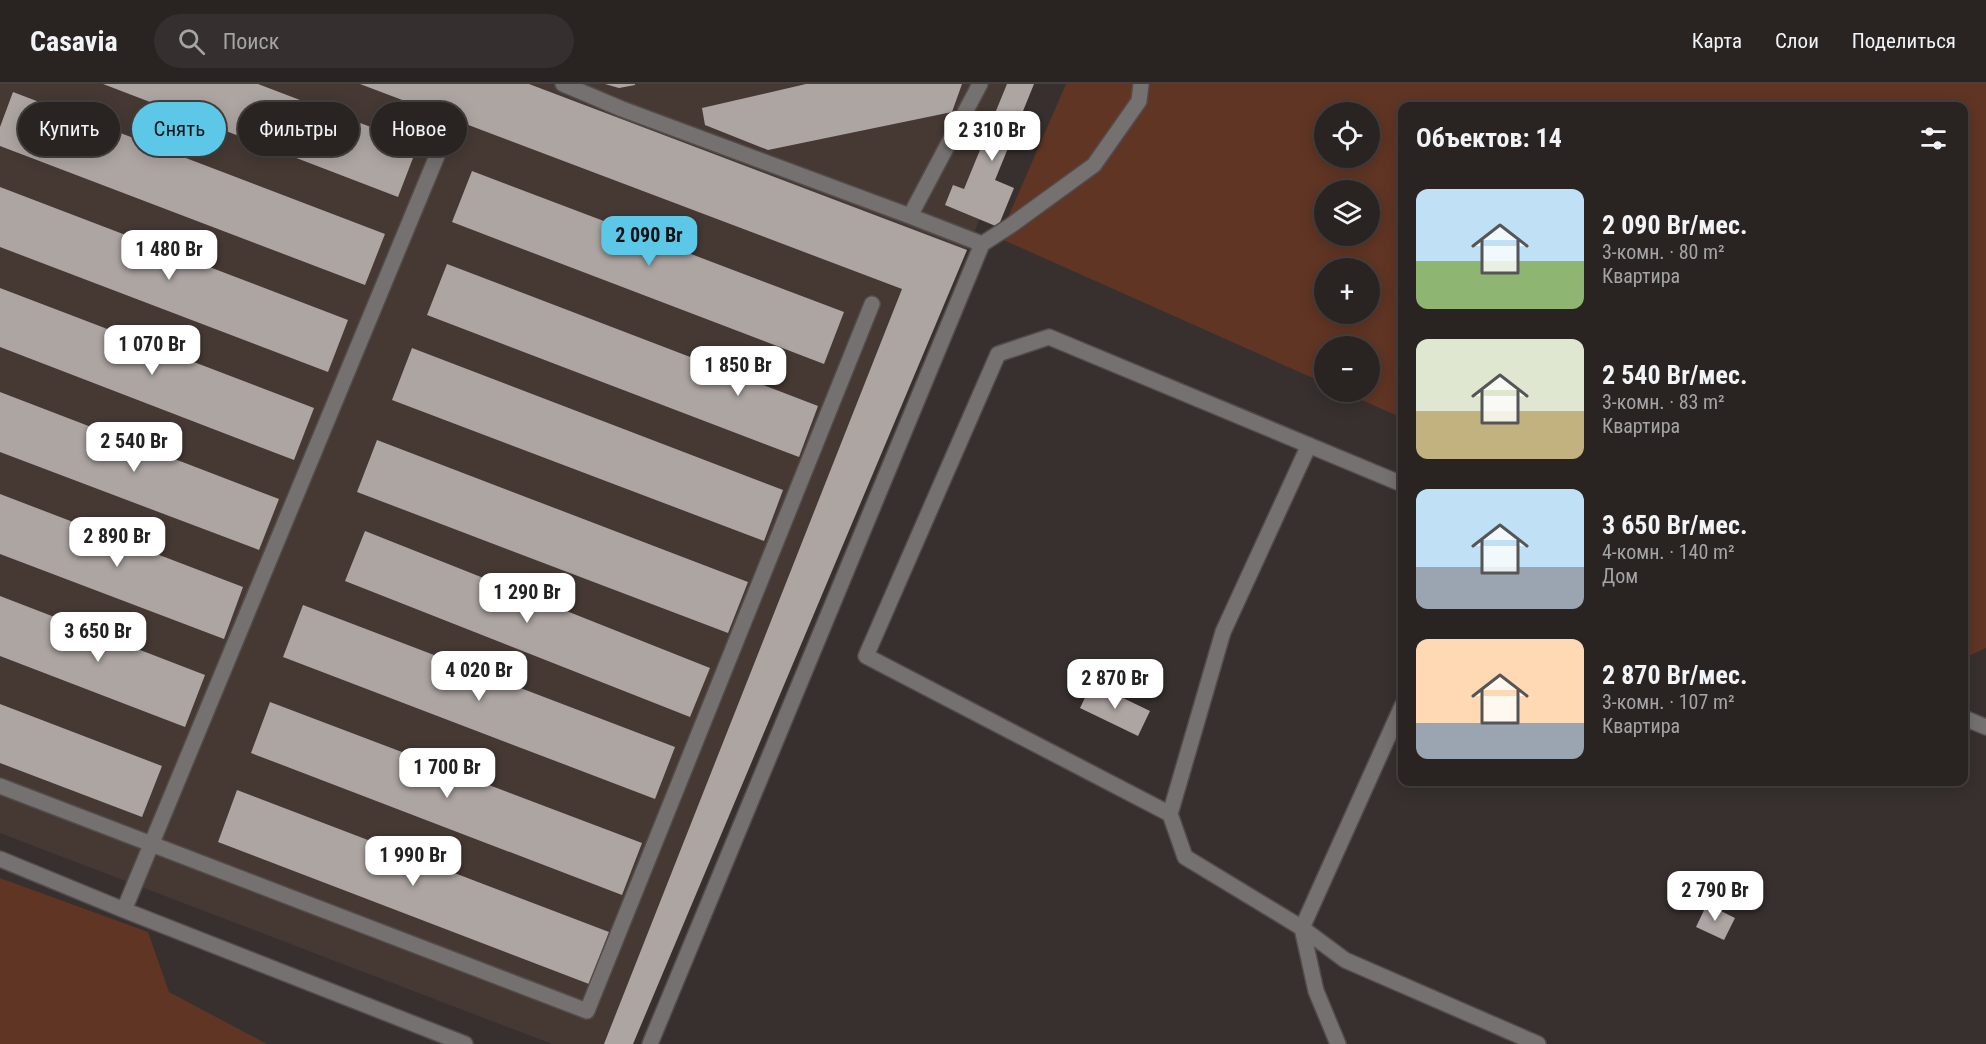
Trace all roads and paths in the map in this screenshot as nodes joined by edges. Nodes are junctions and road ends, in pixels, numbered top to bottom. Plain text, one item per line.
1 (563, 84) edge
2 (980, 84) edge
3 (1141, 84) edge
4 (437, 156) edge
5 (910, 216) junction
6 (982, 244) junction
7 (872, 304) dead end
8 (1309, 445) junction
9 (1398, 482) edge
10 (1398, 715) edge
11 (1968, 719) edge
12 (1986, 727) edge
13 (0, 786) edge
14 (1170, 814) junction
15 (150, 845) junction
16 (0, 859) edge
17 (124, 910) junction
18 (1302, 928) junction
19 (453, 1042) edge
20 (650, 1044) edge
21 (1338, 1044) edge
22 (1538, 1044) edge

1 - 5 lane
2 - 5 lane
3 - 6 lane
4 - 15 lane
5 - 6 lane
6 - 20 lane
7 - 15 lane
8 - 9 lane
8 - 14 lane
8 - 14 lane
10 - 18 lane
11 - 12 lane
13 - 15 lane
14 - 18 lane
15 - 17 lane
16 - 17 lane
17 - 19 lane
18 - 21 lane
18 - 22 lane

